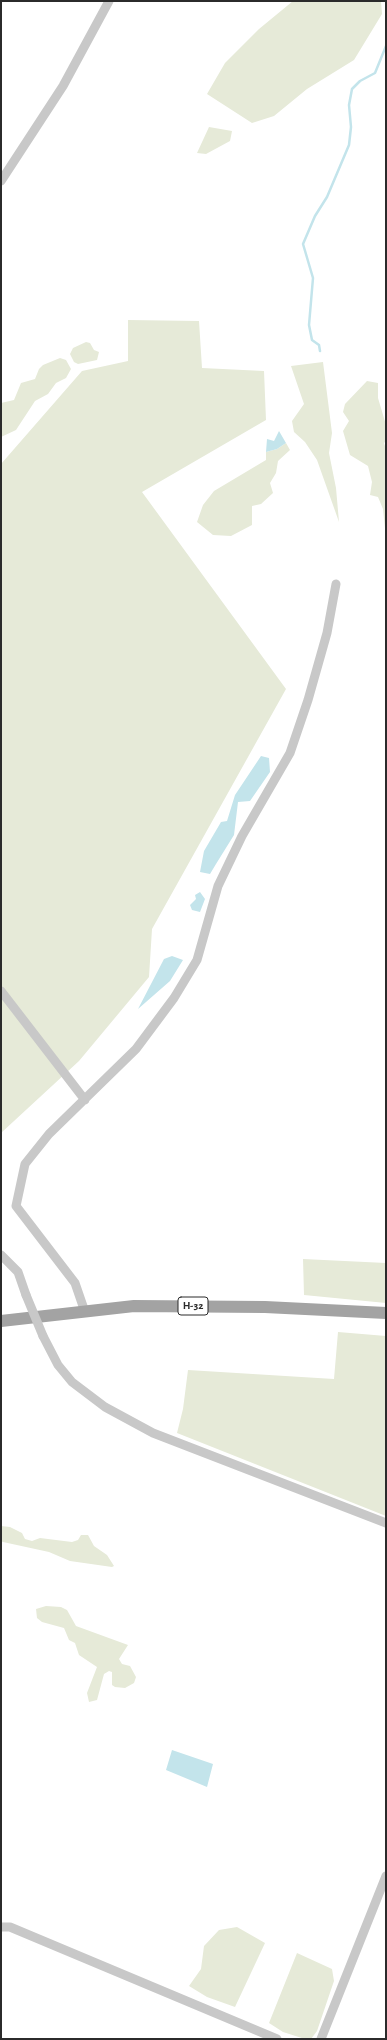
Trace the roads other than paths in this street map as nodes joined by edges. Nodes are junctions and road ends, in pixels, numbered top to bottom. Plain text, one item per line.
1 (110, 1) edge
2 (1, 181) edge
3 (336, 584) dead end
4 (1, 991) edge
5 (85, 1100) junction
6 (1, 1255) edge
7 (85, 1312) junction
8 (386, 1313) edge
9 (1, 1321) edge
10 (386, 1523) edge
11 (386, 1876) edge
12 (1, 1927) edge
13 (277, 2039) edge
14 (321, 2039) edge

1 - 2 street
3 - 5 street
4 - 5 street
5 - 7 street
6 - 10 street, bridge
7 - 8 main road, Н-32
7 - 9 main road, Н-32
11 - 14 street
12 - 13 street

